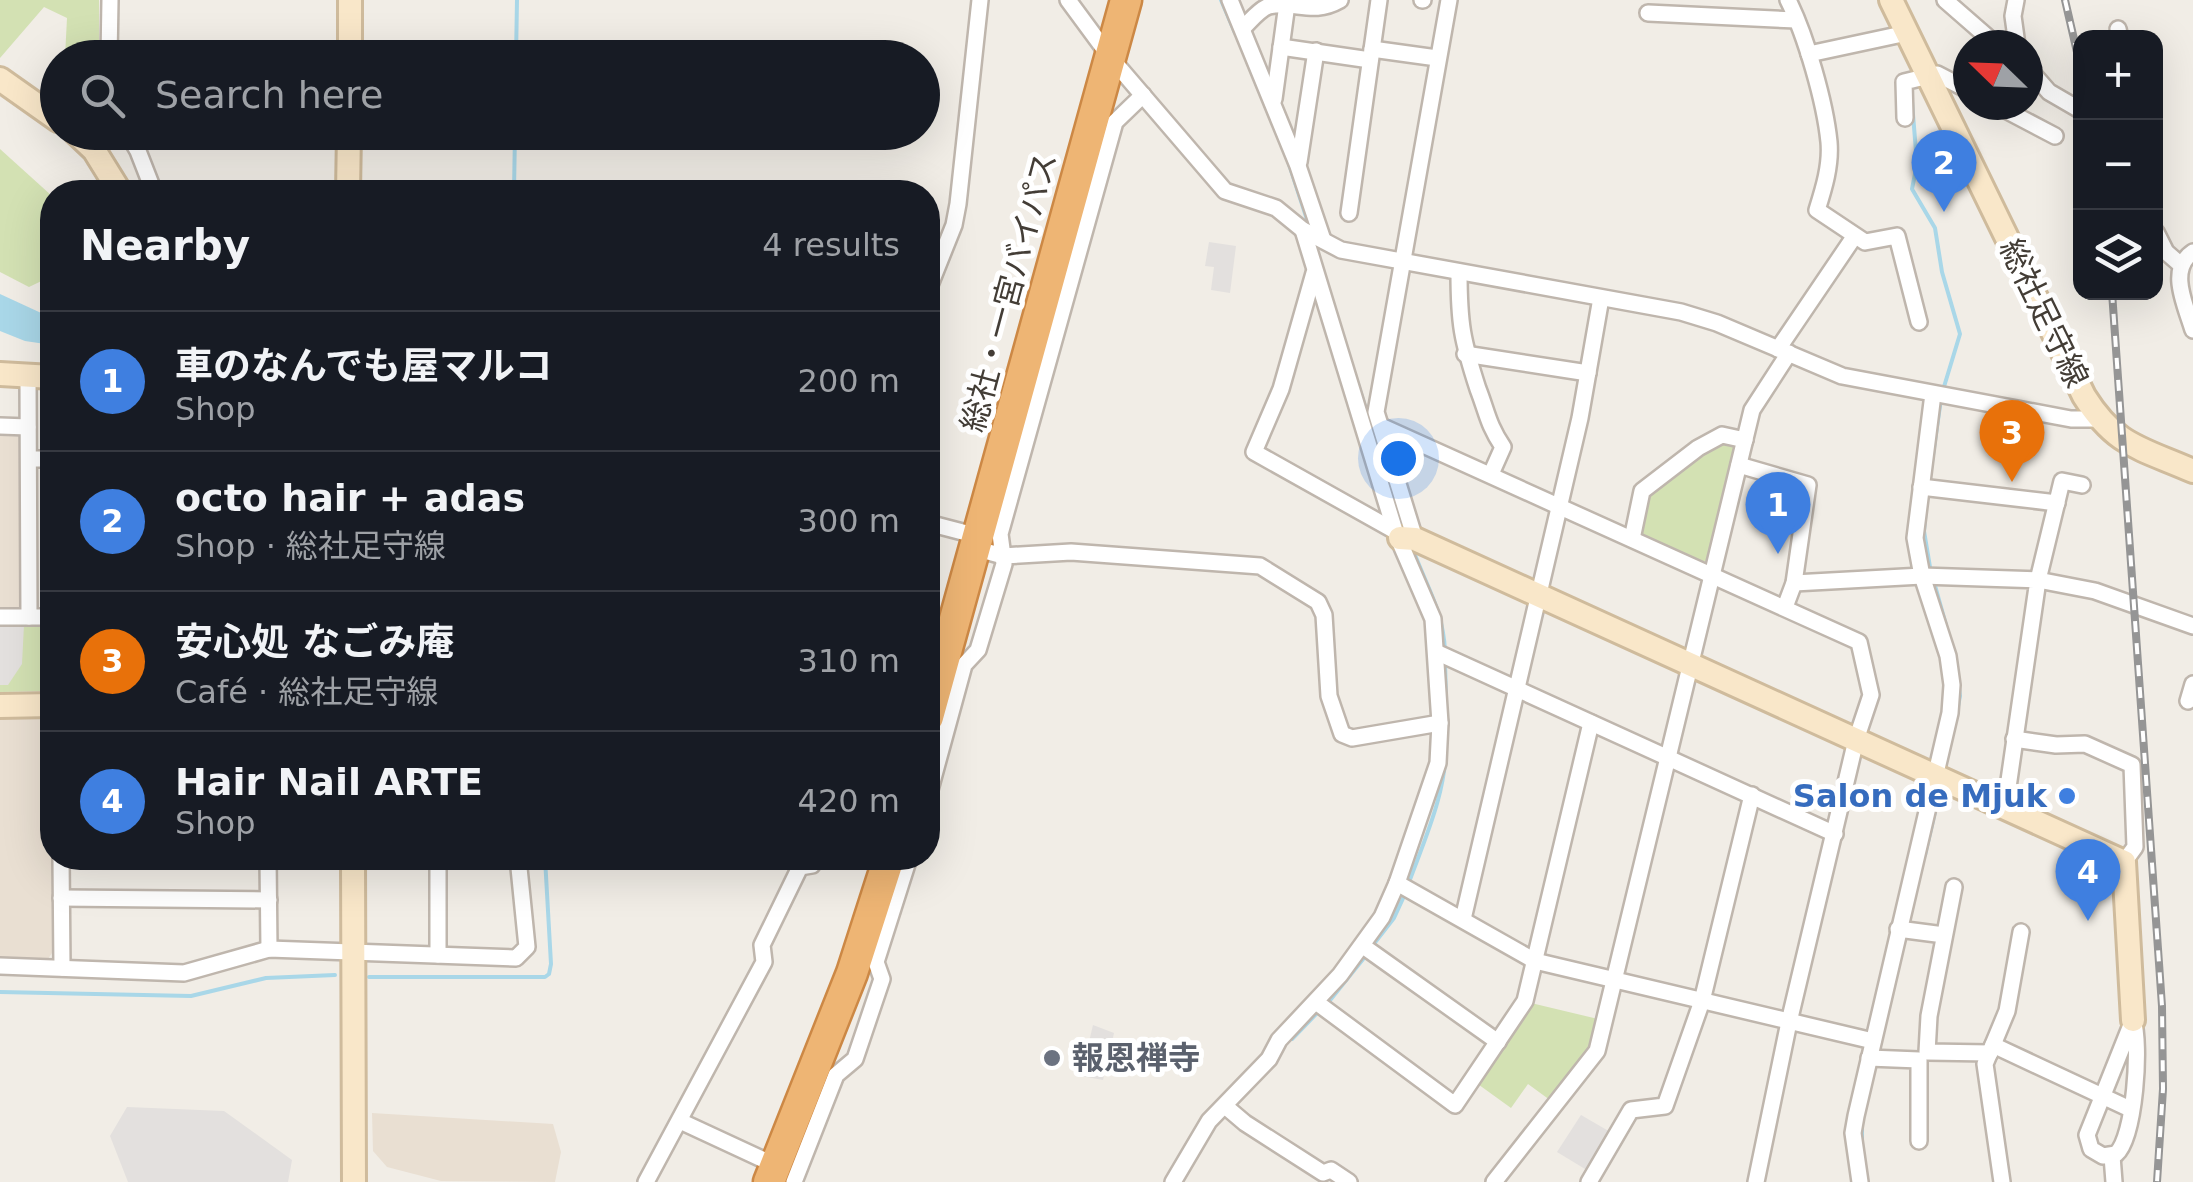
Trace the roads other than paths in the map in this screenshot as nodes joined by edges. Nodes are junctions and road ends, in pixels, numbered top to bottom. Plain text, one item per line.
1 (110, 0) edge
2 (350, 0) edge
3 (980, 0) edge
4 (1068, 0) edge
5 (1126, 0) edge
6 (1230, 0) edge
7 (1340, 0) edge
8 (1379, 0) edge
9 (1449, 0) edge
10 (1788, 0) edge
11 (1891, 0) edge
12 (1945, 0) edge
13 (2016, 0) edge
14 (1287, 4) junction
15 (1648, 12) dead end
16 (1796, 20) junction
17 (1244, 27) junction
18 (1979, 30) edge
19 (2015, 30) edge
20 (1907, 33) junction
21 (109, 40) edge
22 (350, 40) edge
23 (1281, 46) junction
24 (1316, 51) junction
25 (1371, 54) junction
26 (1809, 54) junction
27 (1110, 57) junction
28 (1437, 58) junction
29 (1928, 76) junction
30 (0, 79) edge
31 (1953, 82) edge
32 (2043, 85) edge
33 (1143, 95) junction
34 (1273, 102) junction
35 (2073, 106) edge
36 (40, 107) edge
37 (1905, 118) dead end
38 (2025, 120) edge
39 (2055, 136) dead end
40 (94, 150) edge
41 (137, 150) edge
42 (349, 150) edge
43 (1298, 166) junction
44 (113, 180) edge
45 (149, 180) edge
46 (348, 180) edge
47 (1349, 213) dead end
48 (1312, 235) junction
49 (1854, 238) junction
50 (2163, 246) edge
51 (2193, 252) edge
52 (940, 258) edge
53 (1403, 261) junction
54 (2180, 265) junction
55 (1459, 272) junction
56 (1314, 273) junction
57 (1601, 298) junction
58 (1919, 322) dead end
59 (2193, 330) edge
60 (1784, 351) junction
61 (1465, 354) junction
62 (1588, 373) junction
63 (0, 374) edge
64 (28, 377) junction
65 (40, 377) edge
66 (1933, 394) junction
67 (2098, 419) junction
68 (0, 426) edge
69 (1381, 426) junction
70 (28, 428) junction
71 (1745, 440) junction
72 (29, 459) junction
73 (40, 459) edge
74 (1738, 464) junction
75 (2193, 471) edge
76 (1491, 474) junction
77 (2082, 485) dead end
78 (1922, 487) junction
79 (2057, 503) junction
80 (1559, 504) junction
81 (940, 528) edge
82 (1406, 537) junction
83 (1632, 539) junction
84 (985, 547) junction
85 (1710, 574) junction
86 (1922, 576) junction
87 (2038, 580) junction
88 (1794, 582) junction
89 (1538, 596) junction
90 (1785, 606) junction
91 (0, 617) edge
92 (29, 617) junction
93 (40, 617) edge
94 (2193, 626) edge
95 (1442, 655) junction
96 (1690, 664) junction
97 (940, 681) edge
98 (2193, 684) edge
99 (1516, 688) junction
100 (2188, 701) dead end
101 (0, 706) edge
102 (40, 706) edge
103 (1440, 723) junction
104 (1591, 723) junction
105 (2014, 739) junction
106 (1856, 740) junction
107 (940, 753) edge
108 (1668, 756) junction
109 (1940, 779) junction
110 (1752, 795) junction
111 (2005, 808) junction
112 (1836, 834) junction
113 (2124, 862) junction
114 (61, 870) edge
115 (268, 870) edge
116 (352, 870) edge
117 (438, 870) edge
118 (519, 870) edge
119 (799, 870) edge
120 (885, 870) edge
121 (905, 870) edge
122 (1405, 886) junction
123 (1954, 886) dead end
124 (62, 898) junction
125 (269, 900) junction
126 (1463, 920) junction
127 (1898, 930) junction
128 (2020, 932) dead end
129 (1944, 936) junction
130 (269, 949) junction
131 (1367, 949) junction
132 (353, 954) junction
133 (438, 955) junction
134 (1535, 961) junction
135 (0, 966) edge
136 (62, 968) junction
137 (1612, 980) junction
138 (1702, 1001) junction
139 (1322, 1006) junction
140 (2133, 1020) junction
141 (1788, 1022) junction
142 (1498, 1042) junction
143 (1991, 1048) junction
144 (1871, 1049) junction
145 (2104, 1094) junction
146 (1224, 1106) junction
147 (2130, 1109) junction
148 (680, 1120) junction
149 (1919, 1141) dead end
150 (2112, 1156) junction
151 (784, 1176) edge
152 (1320, 1178) edge
153 (354, 1182) edge
154 (646, 1182) edge
155 (1173, 1182) edge
156 (1350, 1182) edge
157 (1494, 1182) edge
158 (1589, 1182) edge
159 (1756, 1182) edge
160 (1860, 1182) edge
161 (2002, 1182) edge
162 (2114, 1182) edge

1 - 21 street
2 - 22 street
3 - 52 street
4 - 27 street
5 - 27 highway, 総社・一宮バイパス
6 - 17 street
7 - 14 street
8 - 25 street
9 - 28 street
10 - 16 street
11 - 20 street, 総社足守線
12 - 18 street
13 - 19 street
14 - 17 street
14 - 23 street
15 - 16 street
16 - 26 street
17 - 34 street
20 - 26 street
20 - 29 street, 総社足守線
23 - 24 street
23 - 34 street
24 - 25 street
24 - 43 street
25 - 28 street
25 - 47 street
26 - 49 street
27 - 33 street
27 - 84 highway, 総社・一宮バイパス
28 - 53 street
29 - 31 street
29 - 37 street
29 - 67 street, 総社足守線
30 - 36 street
32 - 35 street
33 - 48 street
33 - 84 street
34 - 43 street
38 - 39 street
40 - 44 street
41 - 45 street
42 - 46 street
43 - 48 street
48 - 53 street
48 - 56 street
49 - 58 street
49 - 60 street
50 - 54 street
51 - 54 street
53 - 55 street
53 - 69 street
54 - 59 street
55 - 57 street
55 - 61 street
56 - 82 street
56 - 82 street
57 - 60 street
57 - 62 street
60 - 66 street
60 - 71 street
61 - 62 street
61 - 76 street
62 - 80 street
63 - 64 street
64 - 65 street
64 - 70 street
66 - 67 street
66 - 78 street
67 - 75 street, 総社足守線
68 - 70 street
69 - 76 street
69 - 82 street
70 - 72 street
71 - 74 street
71 - 83 street
72 - 73 street
72 - 92 street
74 - 85 street
74 - 88 street
76 - 80 street
77 - 79 street
78 - 79 street
78 - 86 street
79 - 87 street
80 - 83 street
80 - 89 street
81 - 84 street
82 - 89 street
82 - 95 street
83 - 85 street
84 - 97 highway, 総社・一宮バイパス
84 - 103 street
84 - 107 street
85 - 90 street
85 - 96 street
86 - 87 street
86 - 88 street
86 - 109 street
87 - 94 street
87 - 105 street
88 - 90 street
89 - 96 street
89 - 99 street
90 - 106 street
91 - 92 street
92 - 93 street
95 - 99 street
95 - 103 street
96 - 106 street
96 - 108 street
98 - 100 street
99 - 104 street
99 - 126 street
101 - 102 street
103 - 122 street
104 - 108 street
104 - 134 street
105 - 111 street
105 - 113 street
106 - 109 street
106 - 112 street
108 - 110 street
108 - 137 street
109 - 111 street
109 - 127 street
110 - 112 street
110 - 138 street
111 - 113 street
112 - 141 street
113 - 140 street
114 - 124 street
115 - 125 street
116 - 132 street
117 - 133 street
118 - 133 street
119 - 148 street
120 - 151 highway
121 - 151 street
122 - 126 street
122 - 131 street
123 - 129 street
124 - 125 street
124 - 136 street
125 - 130 street
126 - 134 street
127 - 129 street
127 - 144 street
128 - 143 street
129 - 143 street
130 - 132 street
130 - 136 street
131 - 139 street
131 - 142 street
132 - 133 street
132 - 153 street
134 - 137 street
134 - 142 street
135 - 136 street
137 - 138 street
137 - 157 street
138 - 141 street
138 - 158 street
139 - 142 street
139 - 146 street
140 - 145 street
140 - 147 street
141 - 144 street
141 - 159 street
143 - 145 street
143 - 161 street
144 - 149 street
144 - 160 street
145 - 147 street
145 - 150 street
146 - 152 street
146 - 155 street
147 - 150 street
148 - 151 street
148 - 154 street
150 - 162 street
152 - 156 street

